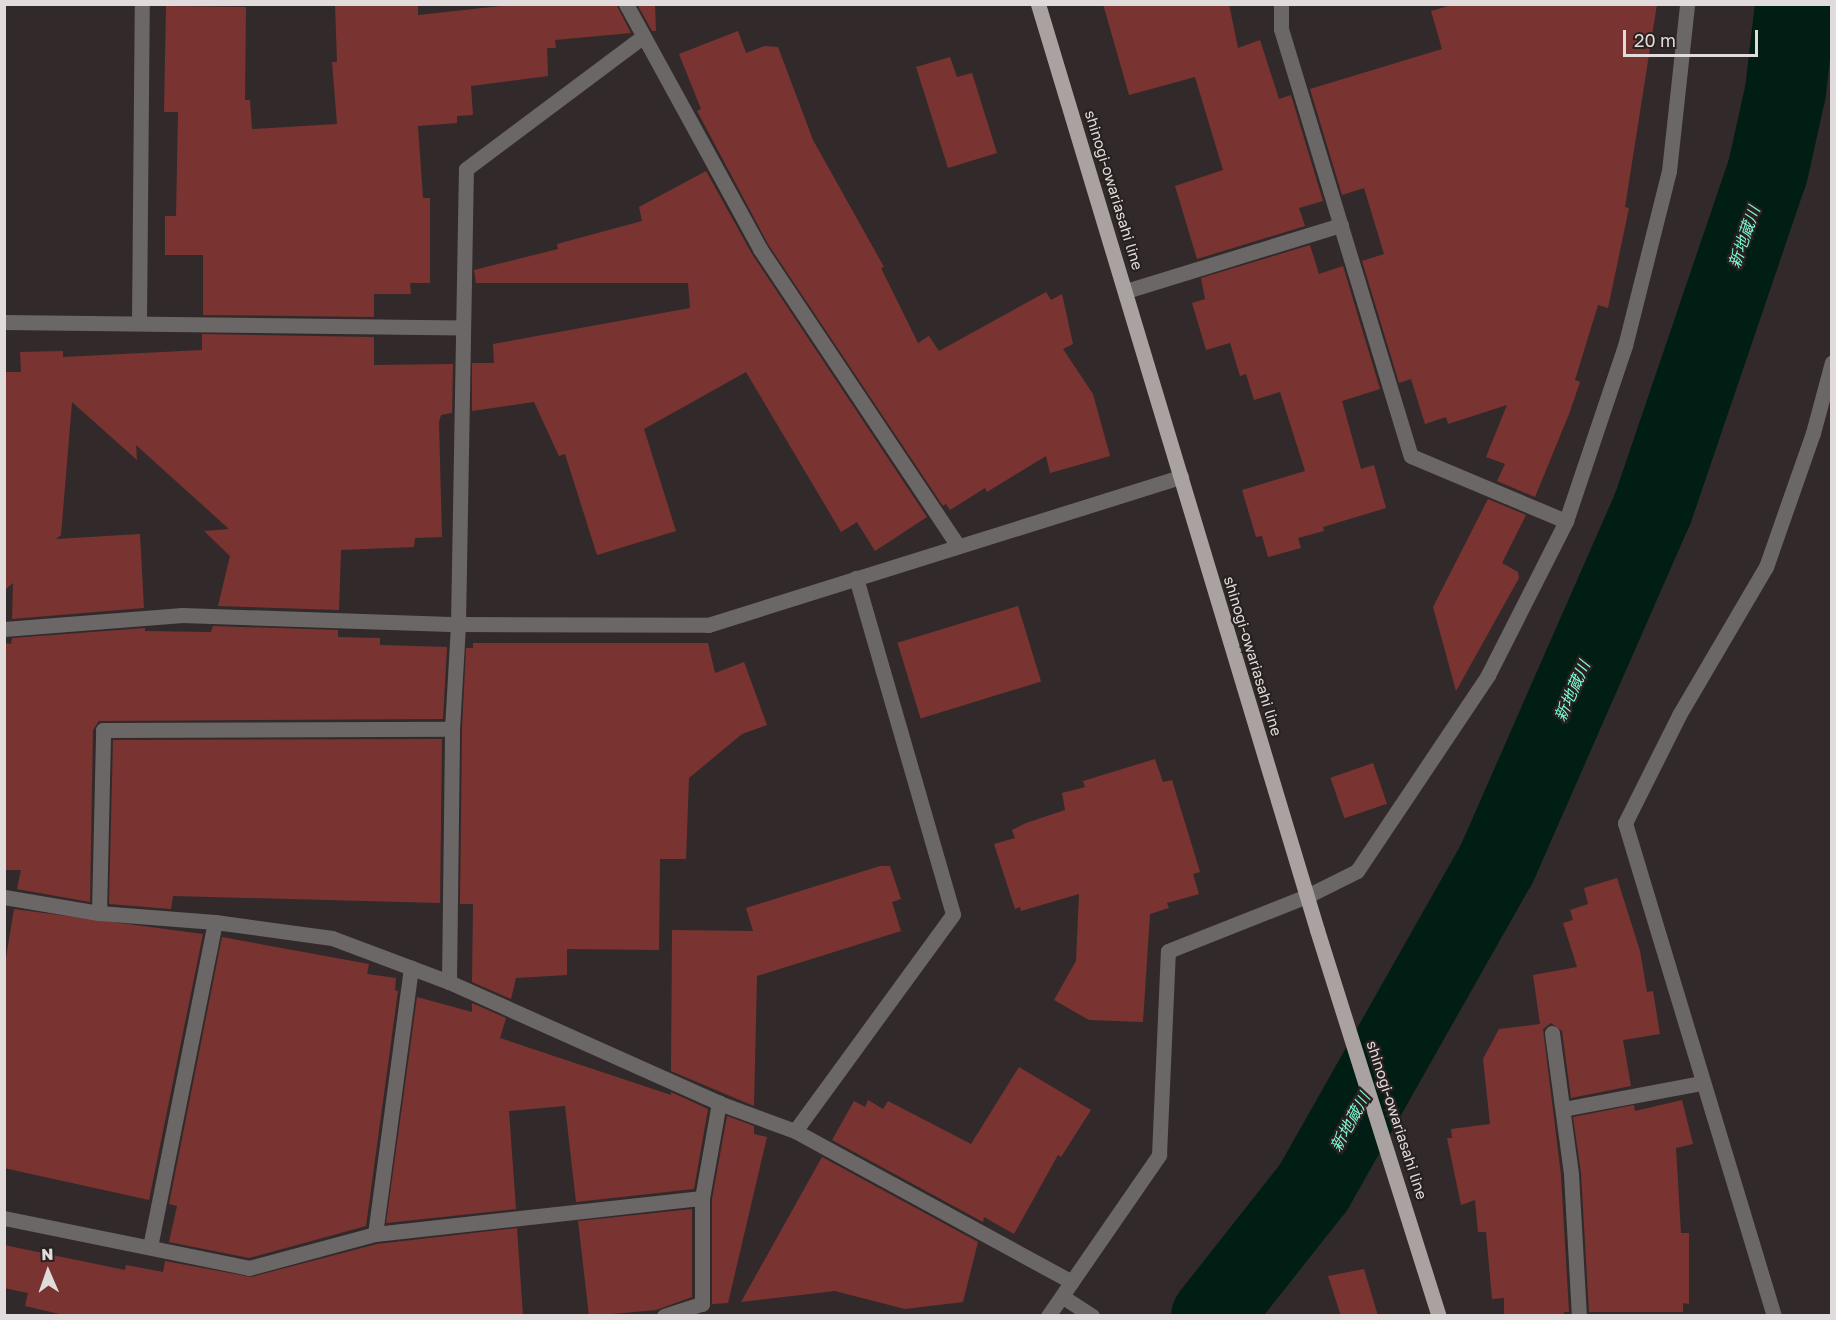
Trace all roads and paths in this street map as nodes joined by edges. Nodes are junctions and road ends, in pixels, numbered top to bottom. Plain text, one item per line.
1 (142, 4) edge
2 (626, 4) edge
3 (1038, 4) edge
4 (1281, 4) edge
5 (1687, 4) edge
6 (641, 38) junction
7 (1341, 225) junction
8 (1126, 291) junction
9 (4, 322) edge
10 (139, 323) junction
11 (463, 328) junction
12 (1832, 362) edge
13 (1181, 477) junction
14 (1566, 521) junction
15 (958, 546) junction
16 (856, 578) junction
17 (458, 624) junction
18 (4, 629) edge
19 (452, 729) junction
20 (1307, 896) junction
21 (4, 897) edge
22 (99, 913) junction
23 (214, 922) junction
24 (411, 967) junction
25 (449, 982) junction
26 (1552, 1033) dead end
27 (1701, 1083) junction
28 (719, 1102) junction
29 (1563, 1109) junction
30 (795, 1131) junction
31 (702, 1198) junction
32 (4, 1218) edge
33 (375, 1233) junction
34 (150, 1247) junction
35 (1072, 1282) junction
36 (1062, 1297) junction
37 (1087, 1313) edge
38 (664, 1316) edge
39 (1048, 1316) edge
40 (1439, 1316) edge
41 (1579, 1316) edge
42 (1774, 1316) edge

1 - 10 street
2 - 6 street
3 - 8 main road, shinogi-owariasahi line
4 - 7 street
5 - 14 street
6 - 11 street
6 - 15 street
7 - 8 street
7 - 14 street
8 - 13 main road, shinogi-owariasahi line
9 - 10 street
10 - 11 street
11 - 17 street
12 - 27 street
13 - 15 street
13 - 20 main road, shinogi-owariasahi line
14 - 20 street
15 - 16 street
16 - 17 street
16 - 30 street
17 - 18 street
17 - 19 street
19 - 22 street
19 - 25 street
20 - 35 street
20 - 40 main road, shinogi-owariasahi line
21 - 22 street
22 - 23 street
23 - 24 street
23 - 34 street
24 - 25 street
24 - 33 street
25 - 28 street
26 - 29 street
27 - 29 street
27 - 42 street
28 - 30 street
28 - 31 street
29 - 41 street
30 - 35 street
31 - 33 street
31 - 38 street
32 - 34 street
33 - 34 street
35 - 36 street
36 - 37 street
36 - 39 street

